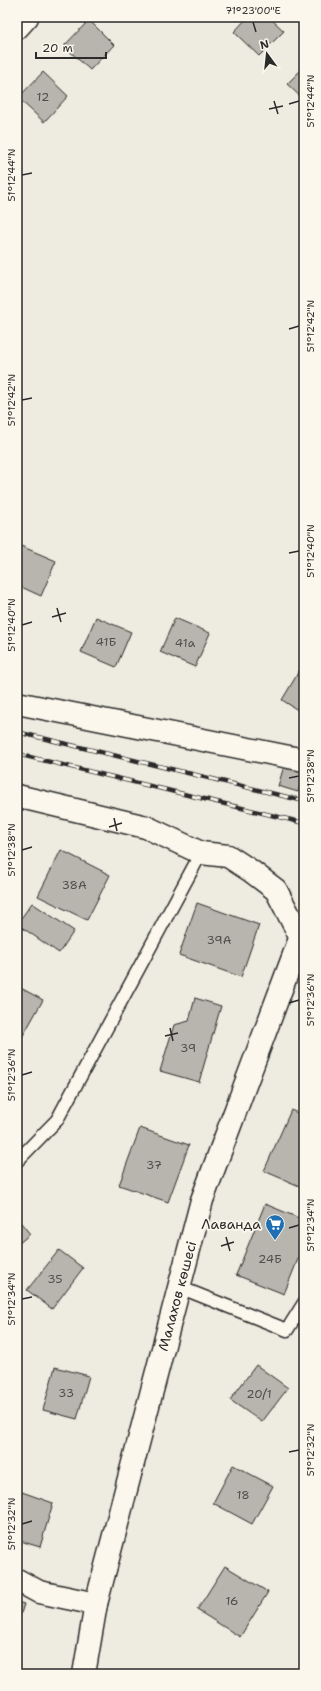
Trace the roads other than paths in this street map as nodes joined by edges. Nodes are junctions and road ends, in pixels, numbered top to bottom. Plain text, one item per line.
1 (27, 17) edge
2 (17, 28) edge
3 (17, 703) edge
4 (304, 760) edge
5 (17, 796) edge
6 (201, 853) junction
7 (303, 935) edge
8 (17, 1161) edge
9 (179, 1287) junction
10 (304, 1303) edge
11 (17, 1580) edge
12 (96, 1604) junction
13 (84, 1674) edge

1 - 2 main road
3 - 4 main road
5 - 6 main road
6 - 7 main road
6 - 8 lane
7 - 9 main road, Малахов көшесі
9 - 10 lane
9 - 12 main road, Малахов көшесі
11 - 12 main road
12 - 13 main road, Малахов көшесі

